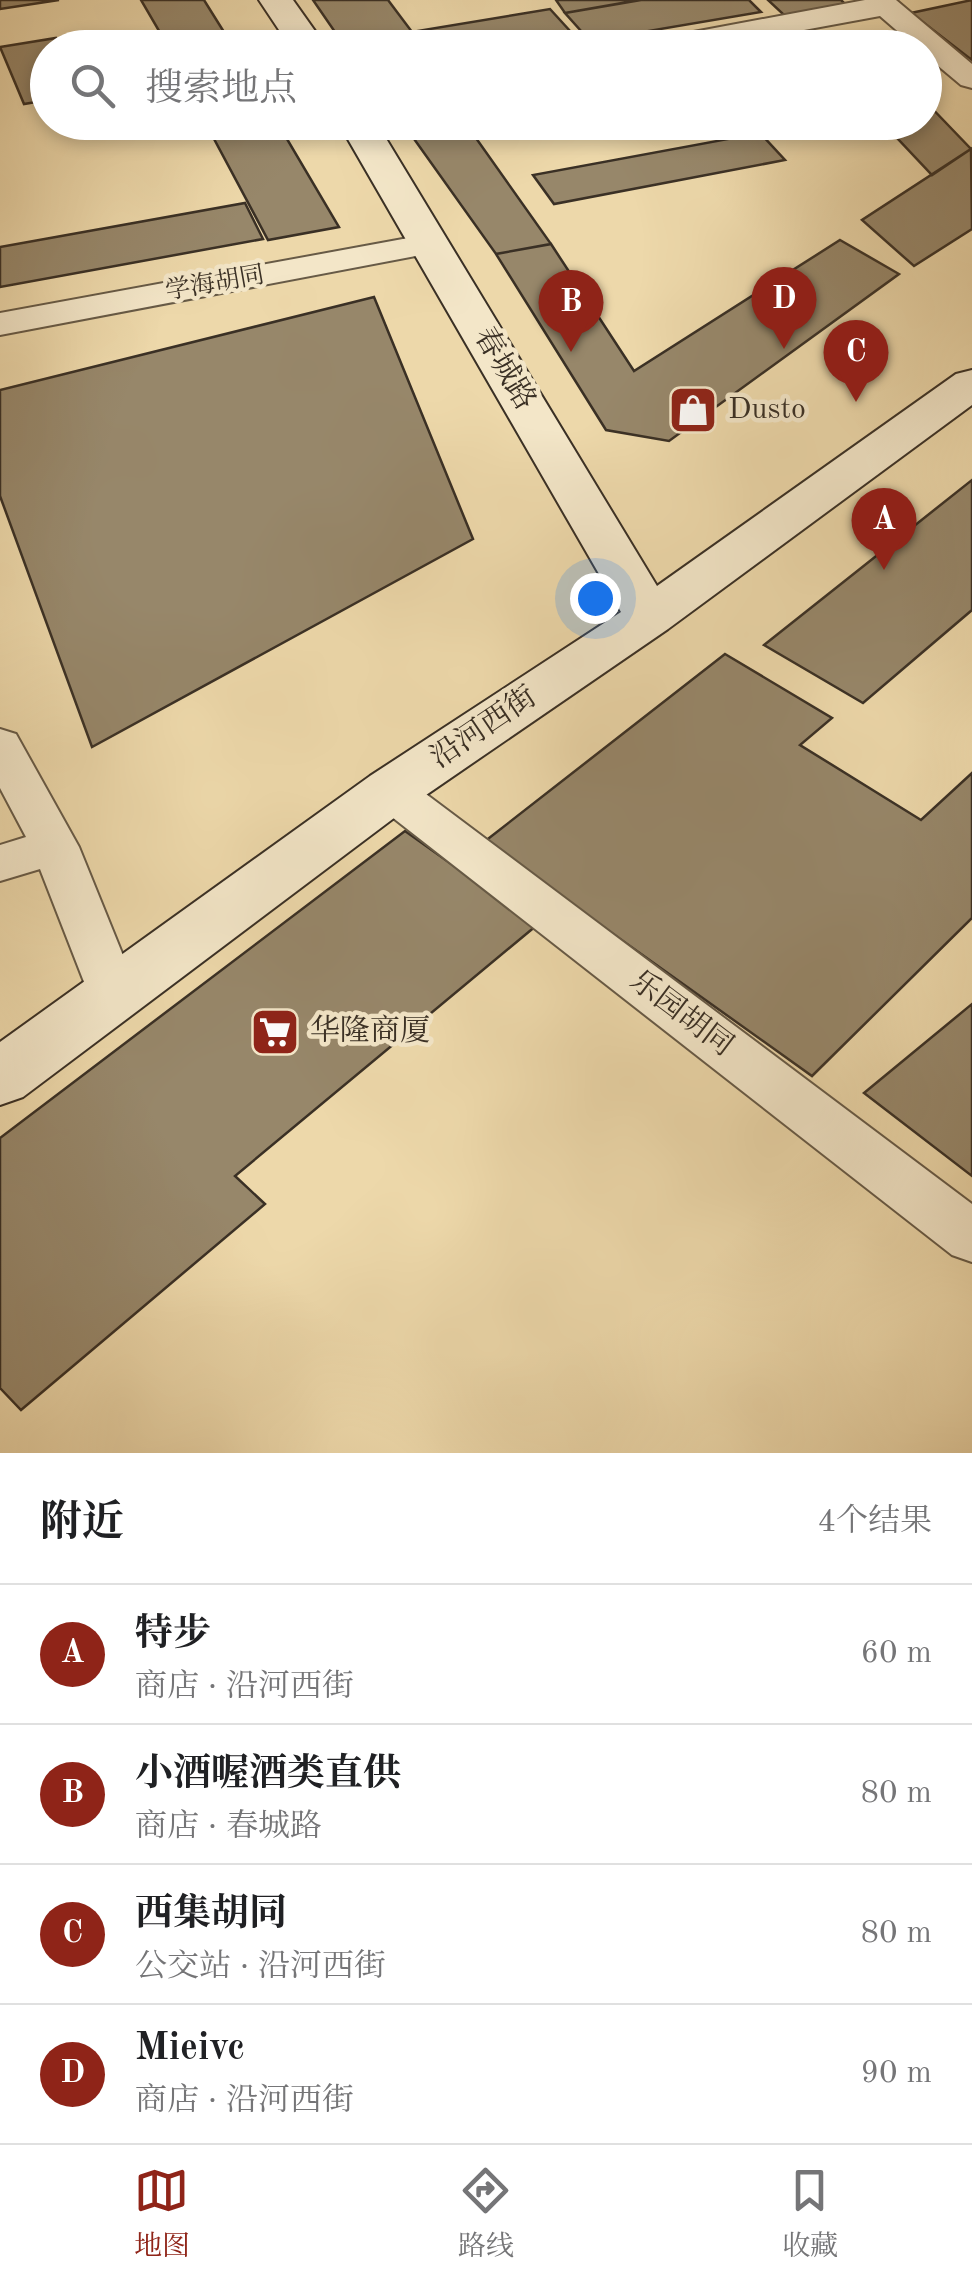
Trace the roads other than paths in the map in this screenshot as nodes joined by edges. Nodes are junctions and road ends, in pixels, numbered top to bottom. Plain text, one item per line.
1 (276, 0) edge
2 (883, 3) edge
3 (297, 30) edge
4 (747, 30) edge
5 (915, 30) edge
6 (942, 53) edge
7 (972, 78) edge
8 (367, 140) edge
9 (430, 244) junction
10 (0, 324) edge
11 (972, 384) edge
12 (650, 616) junction
13 (0, 745) edge
14 (390, 791) junction
15 (55, 847) junction
16 (0, 863) edge
17 (113, 995) junction
18 (0, 1078) edge
19 (972, 1237) edge

1 - 3 main road
2 - 4 street
2 - 5 street
6 - 7 street
8 - 9 main road, 春城路
9 - 10 street, 学海胡同
9 - 12 main road, 春城路
11 - 12 main road, 沿河西街
12 - 14 main road, 沿河西街
13 - 15 street
14 - 17 main road, 沿河西街
14 - 19 street, 乐园胡同
15 - 16 street
15 - 17 street
17 - 18 main road, 沿河西街

